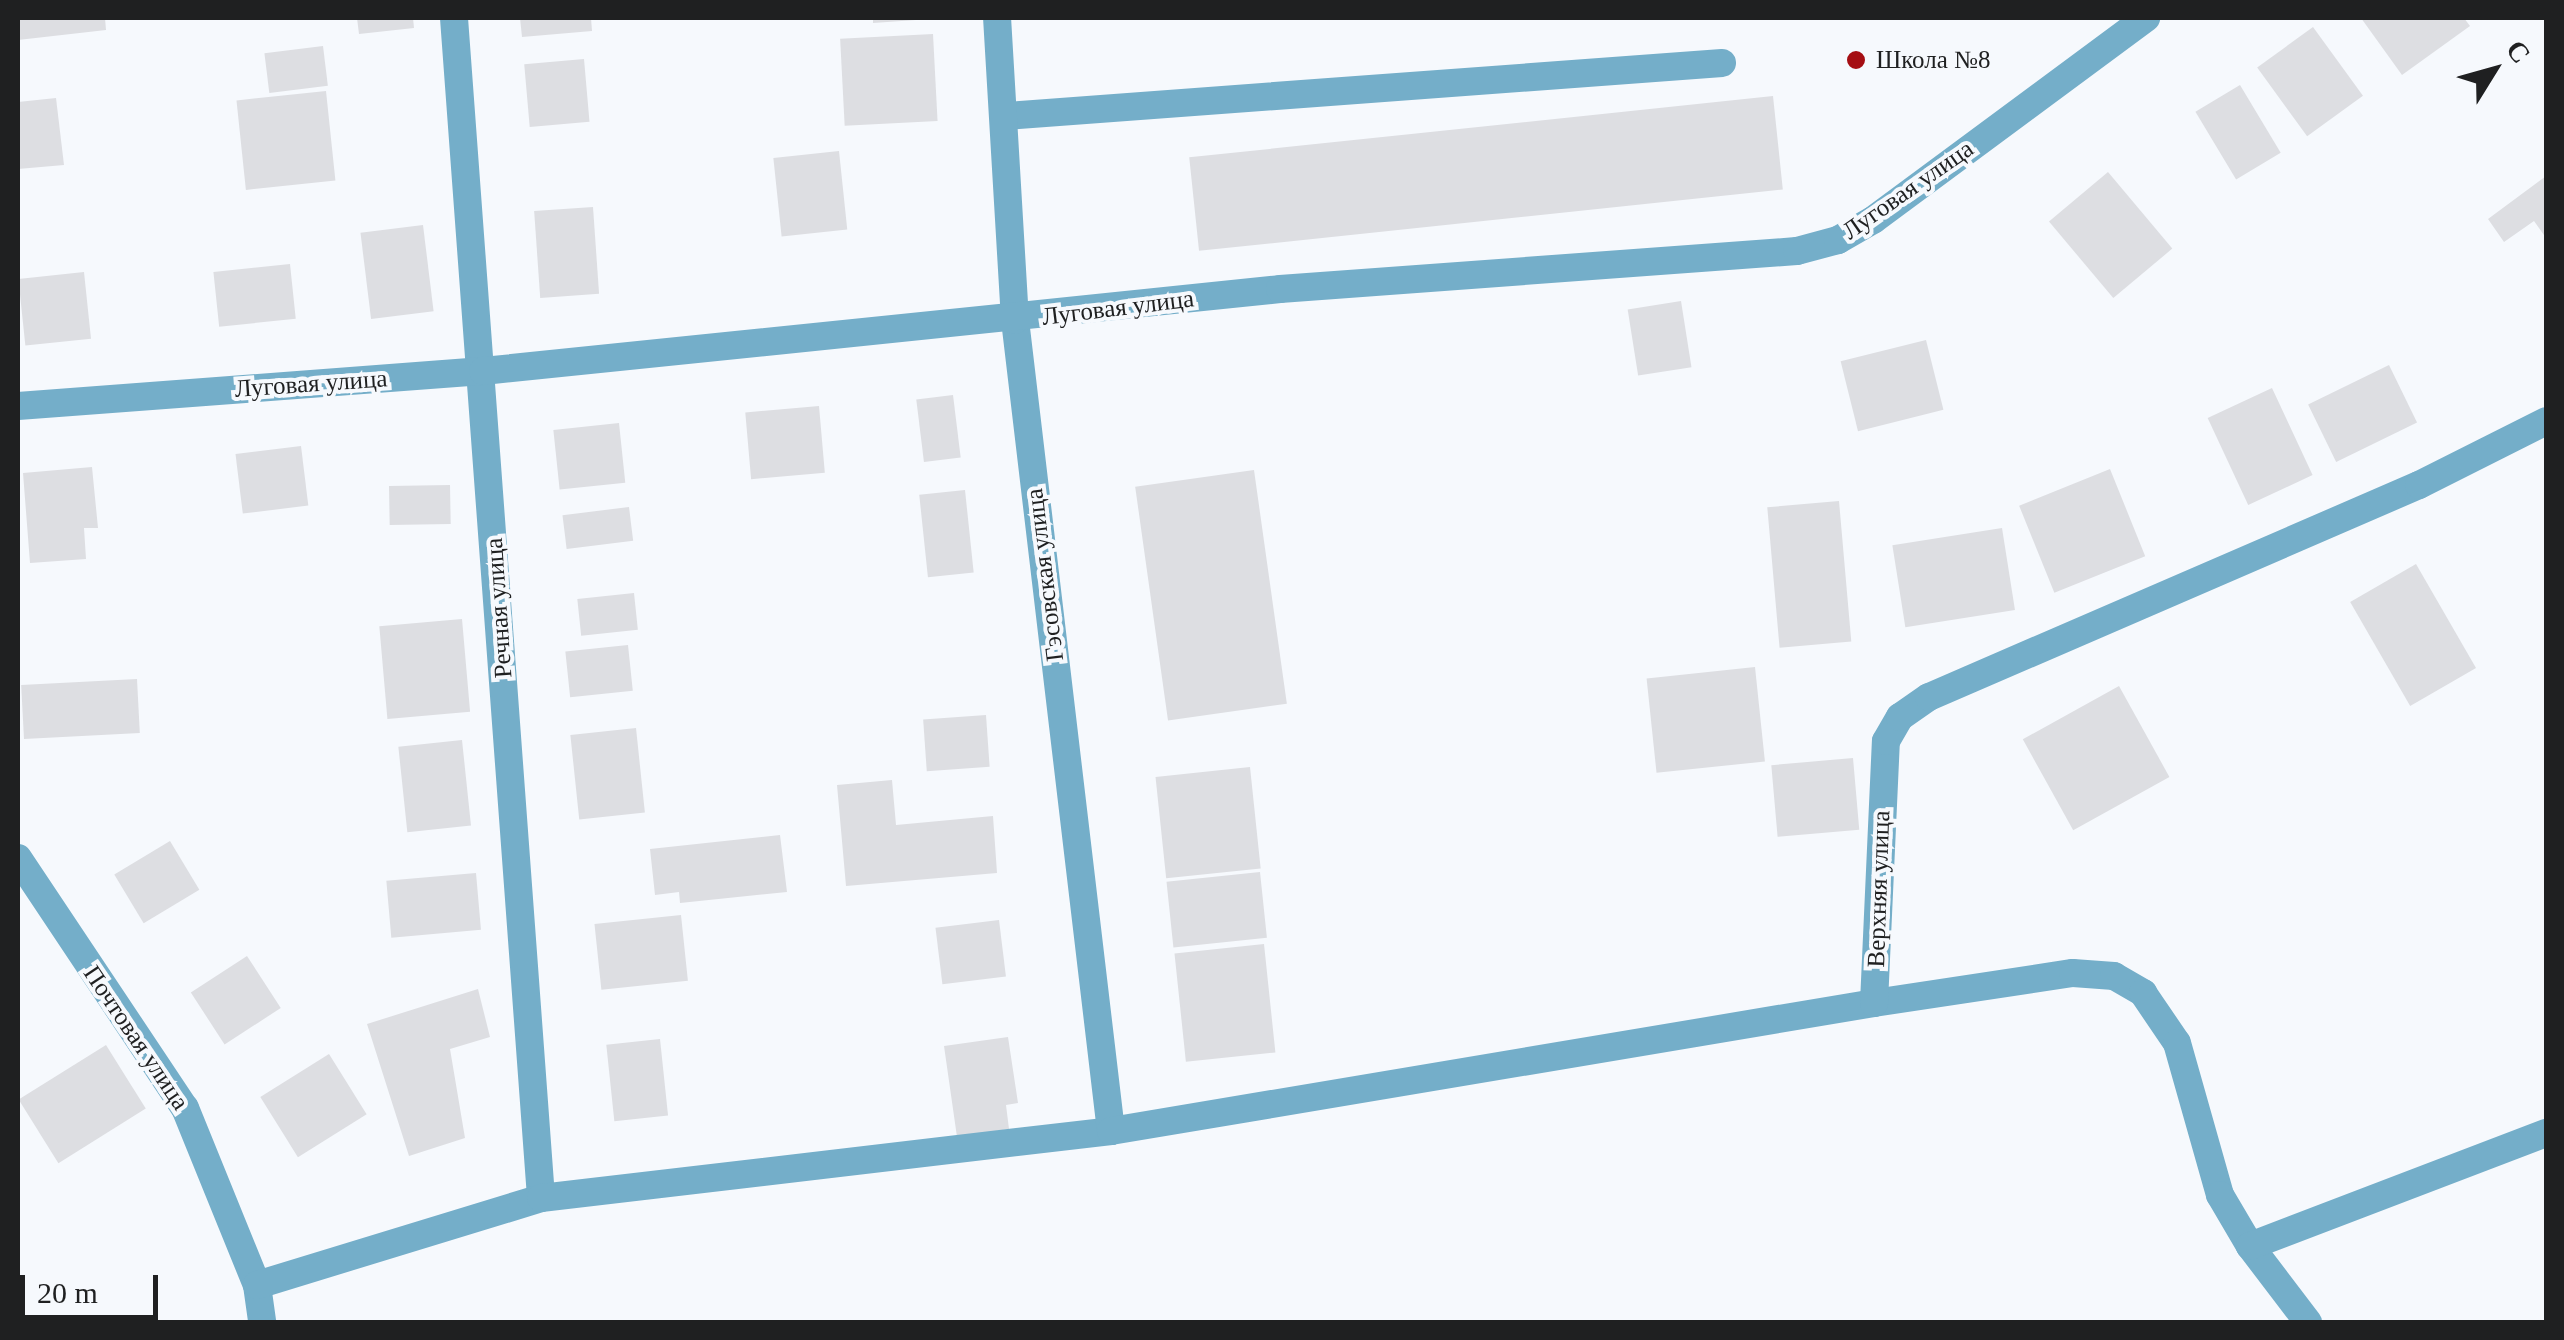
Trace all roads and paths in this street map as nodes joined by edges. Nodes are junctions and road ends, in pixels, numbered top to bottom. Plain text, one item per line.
1 (454, 18) edge
2 (997, 18) edge
3 (2146, 18) edge
4 (1722, 62) dead end
5 (1006, 116) junction
6 (1015, 320) junction
7 (483, 371) junction
8 (18, 406) edge
9 (2546, 421) edge
10 (18, 858) edge
11 (1874, 1003) junction
12 (1111, 1130) junction
13 (2546, 1133) edge
14 (541, 1198) junction
15 (2250, 1246) junction
16 (257, 1285) junction
17 (262, 1322) edge
18 (2308, 1322) edge

1 - 7 street, Речная улица
2 - 5 street, Гэсовская улица
3 - 6 street, Луговая улица
4 - 5 street
5 - 6 street, Гэсовская улица
6 - 7 street, Луговая улица
6 - 12 street, Гэсовская улица
7 - 8 street, Луговая улица
7 - 14 street, Речная улица
9 - 11 street, Верхняя улица
10 - 16 street, Почтовая улица
11 - 12 street, Верхняя улица
11 - 15 street
12 - 14 street, Верхняя улица
13 - 15 street
14 - 16 street, Верхняя улица
15 - 18 street
16 - 17 street, Почтовая улица

